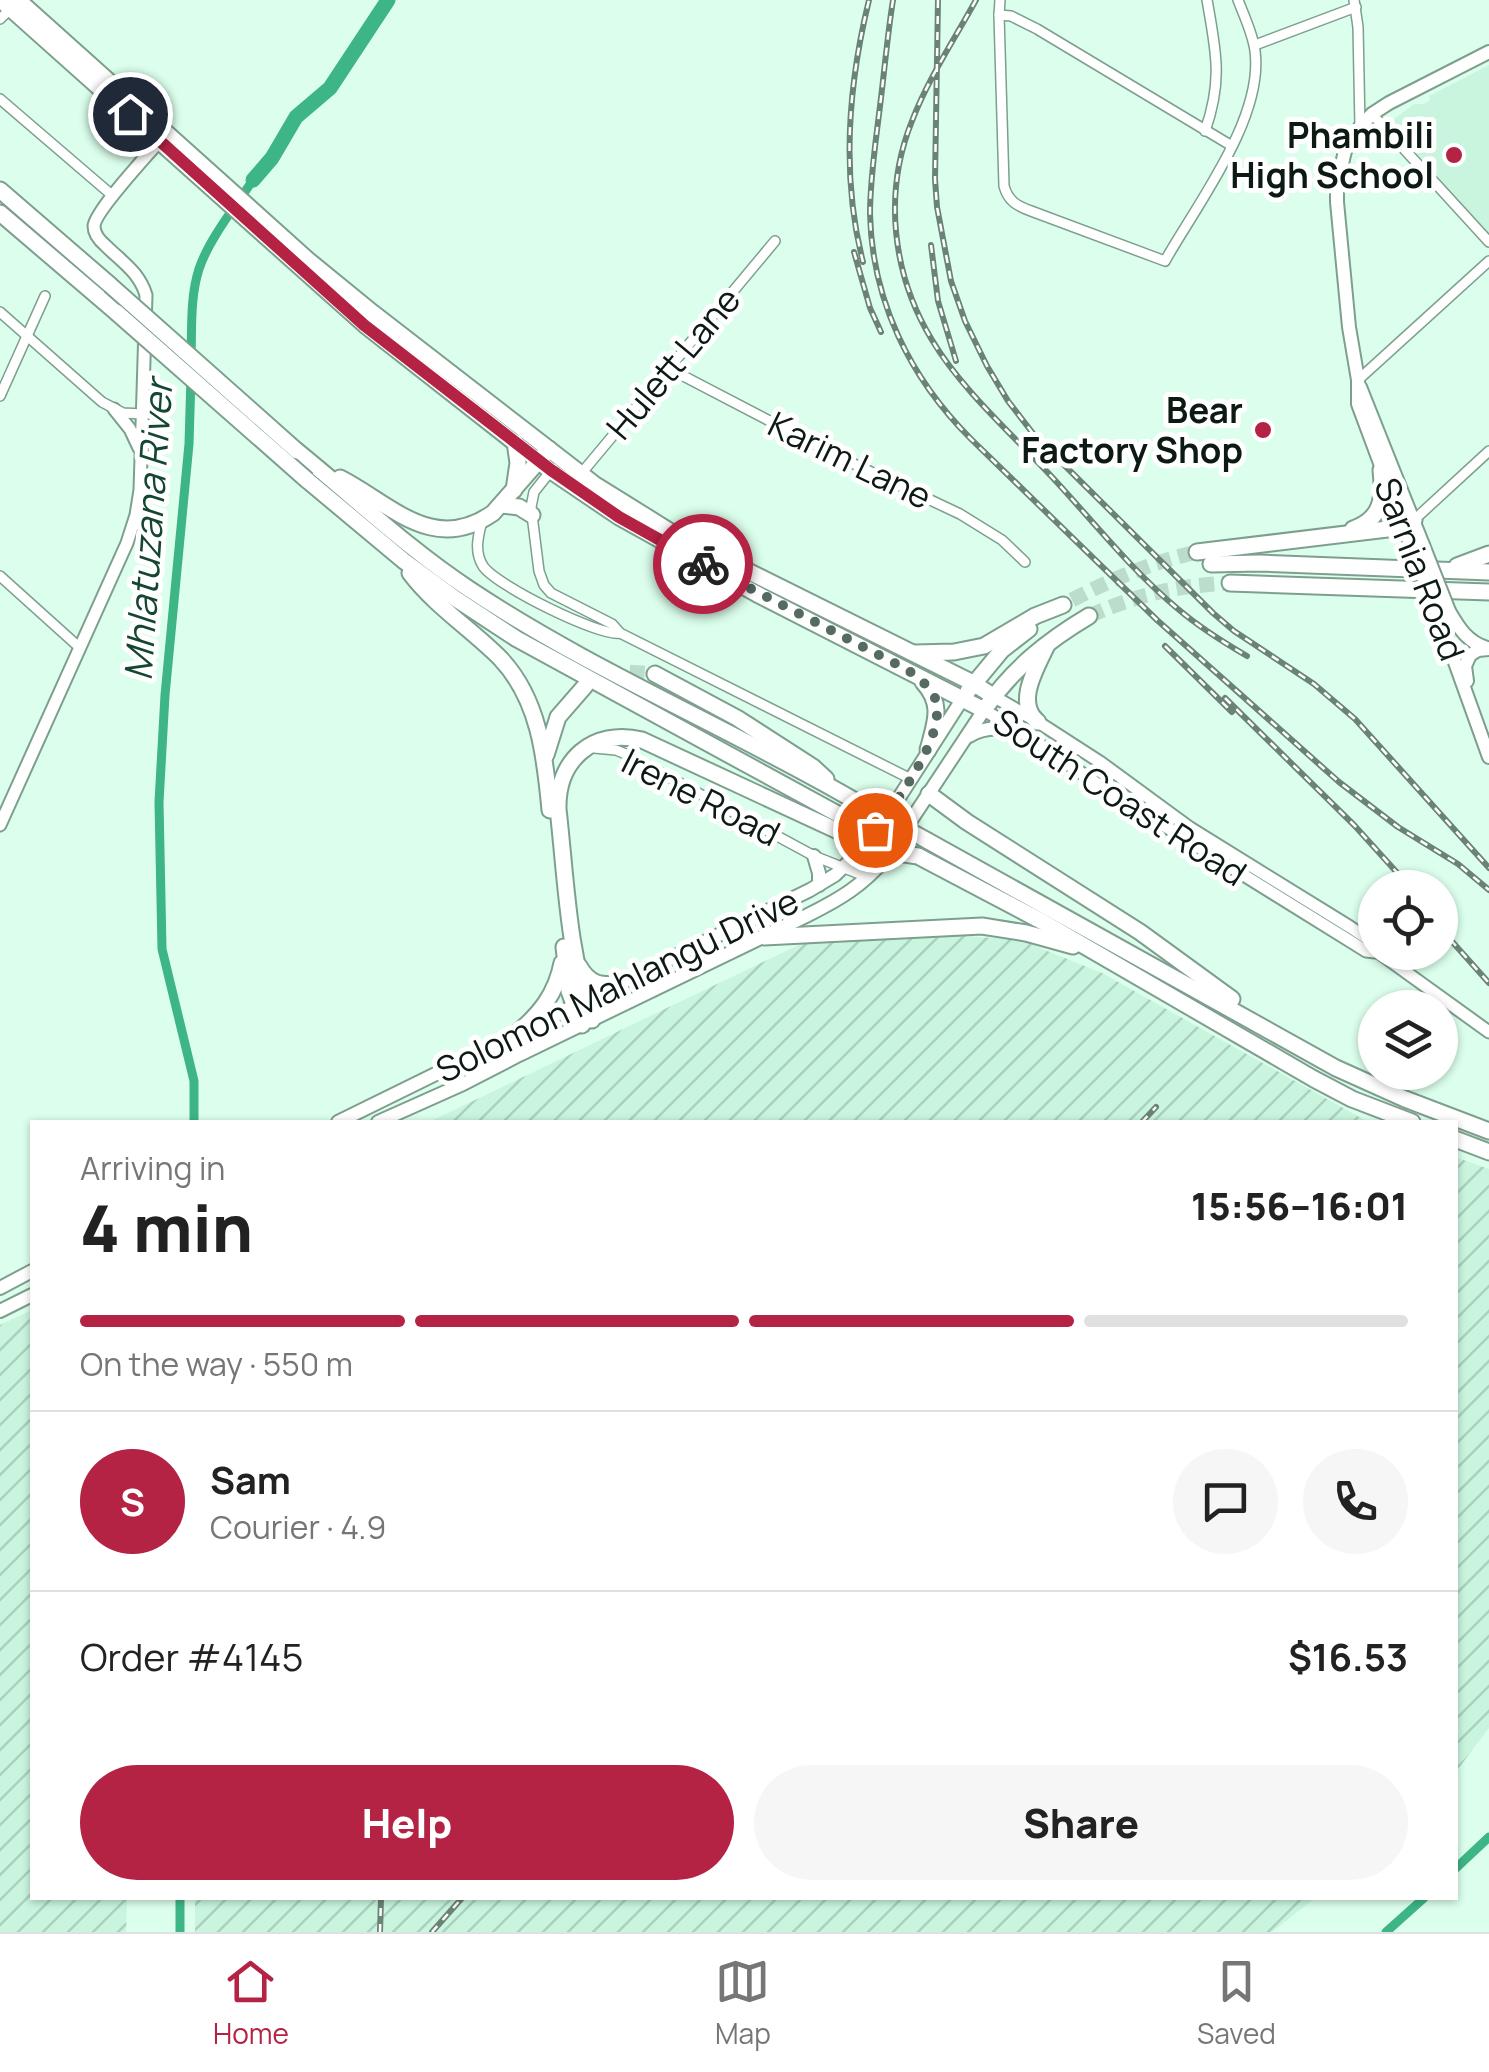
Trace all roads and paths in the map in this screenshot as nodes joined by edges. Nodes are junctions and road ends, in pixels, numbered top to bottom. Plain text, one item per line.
1 (1000, 0) edge
2 (1198, 0) edge
3 (1238, 0) edge
4 (1208, 3) edge
5 (1355, 3) edge
6 (8, 7) edge
7 (999, 15) junction
8 (1255, 45) junction
9 (1489, 52) edge
10 (0, 99) edge
11 (1372, 114) junction
12 (1360, 127) junction
13 (1205, 130) junction
14 (164, 136) junction
15 (1232, 146) junction
16 (0, 190) edge
17 (113, 196) junction
18 (0, 213) edge
19 (775, 241) dead end
20 (1489, 242) edge
21 (1489, 261) edge
22 (45, 296) dead end
23 (0, 312) edge
24 (27, 336) junction
25 (668, 368) junction
26 (1358, 380) junction
27 (0, 396) edge
28 (480, 404) junction
29 (114, 409) junction
30 (142, 414) junction
31 (516, 442) junction
32 (1489, 451) edge
33 (550, 460) junction
34 (141, 462) junction
35 (1381, 470) junction
36 (312, 474) junction
37 (576, 480) junction
38 (514, 490) junction
39 (502, 505) junction
40 (532, 516) junction
41 (482, 521) junction
42 (1409, 524) junction
43 (1330, 535) junction
44 (1196, 552) tunnel mouth
45 (1489, 554) edge
46 (404, 560) junction
47 (1025, 562) dead end
48 (1211, 564) tunnel mouth
49 (1449, 569) junction
50 (1489, 572) edge
51 (0, 576) edge
52 (1230, 583) tunnel mouth
53 (544, 585) junction
54 (760, 587) junction
55 (1489, 592) edge
56 (535, 600) junction
57 (1444, 613) junction
58 (1089, 616) tunnel mouth
59 (620, 633) junction
60 (1049, 642) junction
61 (80, 648) junction
62 (1489, 649) edge
63 (911, 653) junction
64 (908, 670) junction
65 (654, 674) tunnel mouth
66 (973, 683) junction
67 (585, 686) dead end
68 (963, 698) junction
69 (1469, 698) junction
70 (988, 703) junction
71 (1038, 722) junction
72 (1024, 734) junction
73 (966, 738) junction
74 (586, 748) junction
75 (928, 750) junction
76 (1489, 757) edge
77 (545, 759) junction
78 (910, 779) junction
79 (835, 790) junction
80 (929, 794) junction
81 (1148, 798) junction
82 (1139, 810) junction
83 (0, 825) edge
84 (841, 825) junction
85 (1187, 833) junction
86 (814, 856) junction
87 (843, 869) junction
88 (869, 878) junction
89 (819, 885) junction
90 (764, 937) junction
91 (563, 940) junction
92 (1358, 943) edge
93 (1101, 954) junction
94 (576, 958) junction
95 (1404, 970) edge
96 (620, 984) junction
97 (579, 1003) junction
98 (587, 1023) junction
99 (1489, 1032) edge
100 (516, 1034) junction
101 (1291, 1043) junction
102 (342, 1120) edge
103 (382, 1120) edge
104 (1407, 1120) edge
105 (1489, 1131) edge
106 (1458, 1140) edge
107 (1489, 1152) edge
108 (30, 1273) edge
109 (0, 1288) edge
110 (30, 1296) edge
111 (0, 1311) edge

1 - 7 street
2 - 4 street
3 - 8 street
4 - 13 street
5 - 8 street
5 - 12 street
6 - 14 highway, South Coast Road
7 - 13 street
7 - 15 street
8 - 15 street
9 - 11 main road, Sarnia Road
10 - 17 street
11 - 12 main road, Sarnia Road
11 - 20 street
12 - 26 main road, Sarnia Road
13 - 15 street
14 - 17 street
14 - 28 highway, South Coast Road
16 - 36 highway, bridge
17 - 30 street
18 - 36 highway, bridge
19 - 25 street, Hulett Lane
21 - 26 street
22 - 24 street
23 - 24 street
24 - 27 street
24 - 29 street
25 - 37 street, Hulett Lane
25 - 47 street, Karim Lane
26 - 35 main road, Sarnia Road
26 - 42 main road, Sarnia Road
28 - 31 highway, South Coast Road
28 - 33 highway, South Coast Road
29 - 30 street
29 - 34 street
30 - 34 street
31 - 33 highway, South Coast Road
31 - 38 highway
32 - 42 street
33 - 37 highway, South Coast Road
33 - 38 highway
33 - 40 street
34 - 61 street
35 - 42 main road, Sarnia Road
35 - 43 highway
36 - 41 highway
36 - 46 highway
36 - 79 highway
37 - 54 highway, South Coast Road
38 - 39 highway
39 - 40 highway
39 - 41 highway
40 - 53 street
41 - 56 street
42 - 43 highway
42 - 57 main road, Sarnia Road, bridge
43 - 44 highway
45 - 49 highway
46 - 77 highway
46 - 84 highway
48 - 49 highway
49 - 50 highway
51 - 61 street
52 - 55 highway
53 - 56 street
53 - 59 street
54 - 63 highway, South Coast Road
54 - 64 highway, South Coast Road
56 - 59 street
57 - 62 main road, Sarnia Road
57 - 69 main road, Sarnia Road
58 - 60 highway, Solomon Mahlangu Drive
59 - 78 street
60 - 70 highway, Solomon Mahlangu Drive
60 - 71 highway
61 - 83 street
62 - 69 main road
63 - 66 highway, South Coast Road
63 - 66 highway, Solomon Mahlangu Drive
64 - 68 highway, South Coast Road
64 - 75 highway
65 - 79 highway
66 - 68 highway, Solomon Mahlangu Drive
66 - 70 highway, South Coast Road
67 - 77 highway
68 - 70 highway, South Coast Road
68 - 75 main road, Solomon Mahlangu Drive
69 - 76 main road, Sarnia Road
70 - 71 street, South Coast Road
70 - 72 street, South Coast Road
70 - 73 main road, Solomon Mahlangu Drive
71 - 81 street, South Coast Road
72 - 73 main road
72 - 82 street, South Coast Road
73 - 80 main road, Solomon Mahlangu Drive
74 - 84 highway
74 - 86 street, Irene Road
74 - 94 highway
75 - 78 main road, Solomon Mahlangu Drive
77 - 91 highway
78 - 87 main road, Solomon Mahlangu Drive
79 - 101 highway, bridge
80 - 88 main road, Solomon Mahlangu Drive
80 - 101 highway
81 - 82 street
81 - 85 street, South Coast Road
82 - 85 street, South Coast Road
84 - 93 highway, bridge
85 - 92 street, South Coast Road
86 - 87 street, Irene Road
86 - 89 main road
87 - 88 street, Irene Road
87 - 89 main road, Solomon Mahlangu Drive
88 - 90 main road, Solomon Mahlangu Drive
89 - 96 main road, Solomon Mahlangu Drive
90 - 93 highway
90 - 98 main road, Solomon Mahlangu Drive
91 - 97 highway
91 - 100 highway
93 - 104 highway
94 - 96 highway
94 - 97 highway
95 - 99 street, South Coast Road
96 - 97 main road, Solomon Mahlangu Drive
97 - 98 highway
97 - 100 main road, Solomon Mahlangu Drive
98 - 103 main road, Solomon Mahlangu Drive
100 - 102 main road, Solomon Mahlangu Drive
101 - 105 highway
106 - 107 highway
108 - 109 main road
110 - 111 main road

